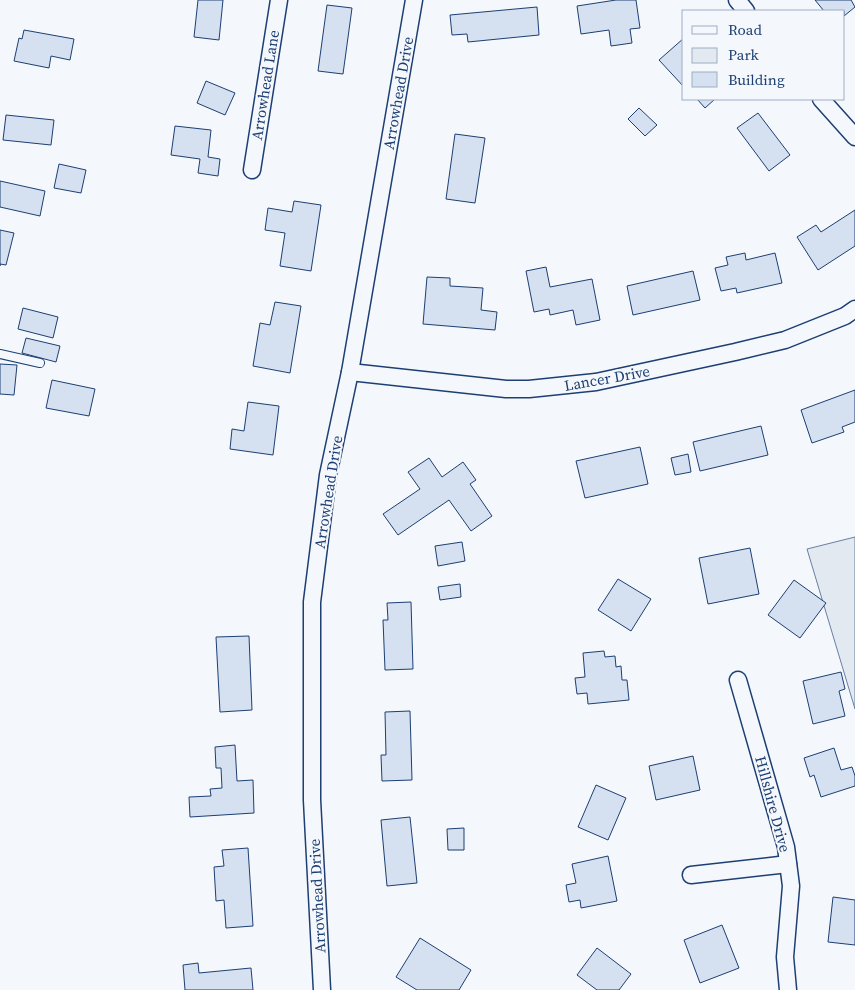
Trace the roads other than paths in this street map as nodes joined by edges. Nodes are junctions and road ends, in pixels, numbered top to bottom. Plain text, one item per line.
1 (279, 0) edge
2 (414, 0) edge
3 (737, 0) edge
4 (745, 10) edge
5 (822, 100) edge
6 (855, 137) edge
7 (252, 170) dead end
8 (855, 309) edge
9 (0, 354) edge
10 (40, 362) dead end
11 (350, 372) junction
12 (738, 680) dead end
13 (788, 864) junction
14 (691, 875) dead end
15 (322, 990) edge
16 (788, 990) edge

1 - 7 street, Arrowhead Lane
2 - 11 street, Arrowhead Drive
3 - 4 street
5 - 6 street
8 - 11 street, Lancer Drive
9 - 10 lane
11 - 15 street, Arrowhead Drive
12 - 13 street, Hillshire Drive
13 - 14 street
13 - 16 street, Hillshire Drive

